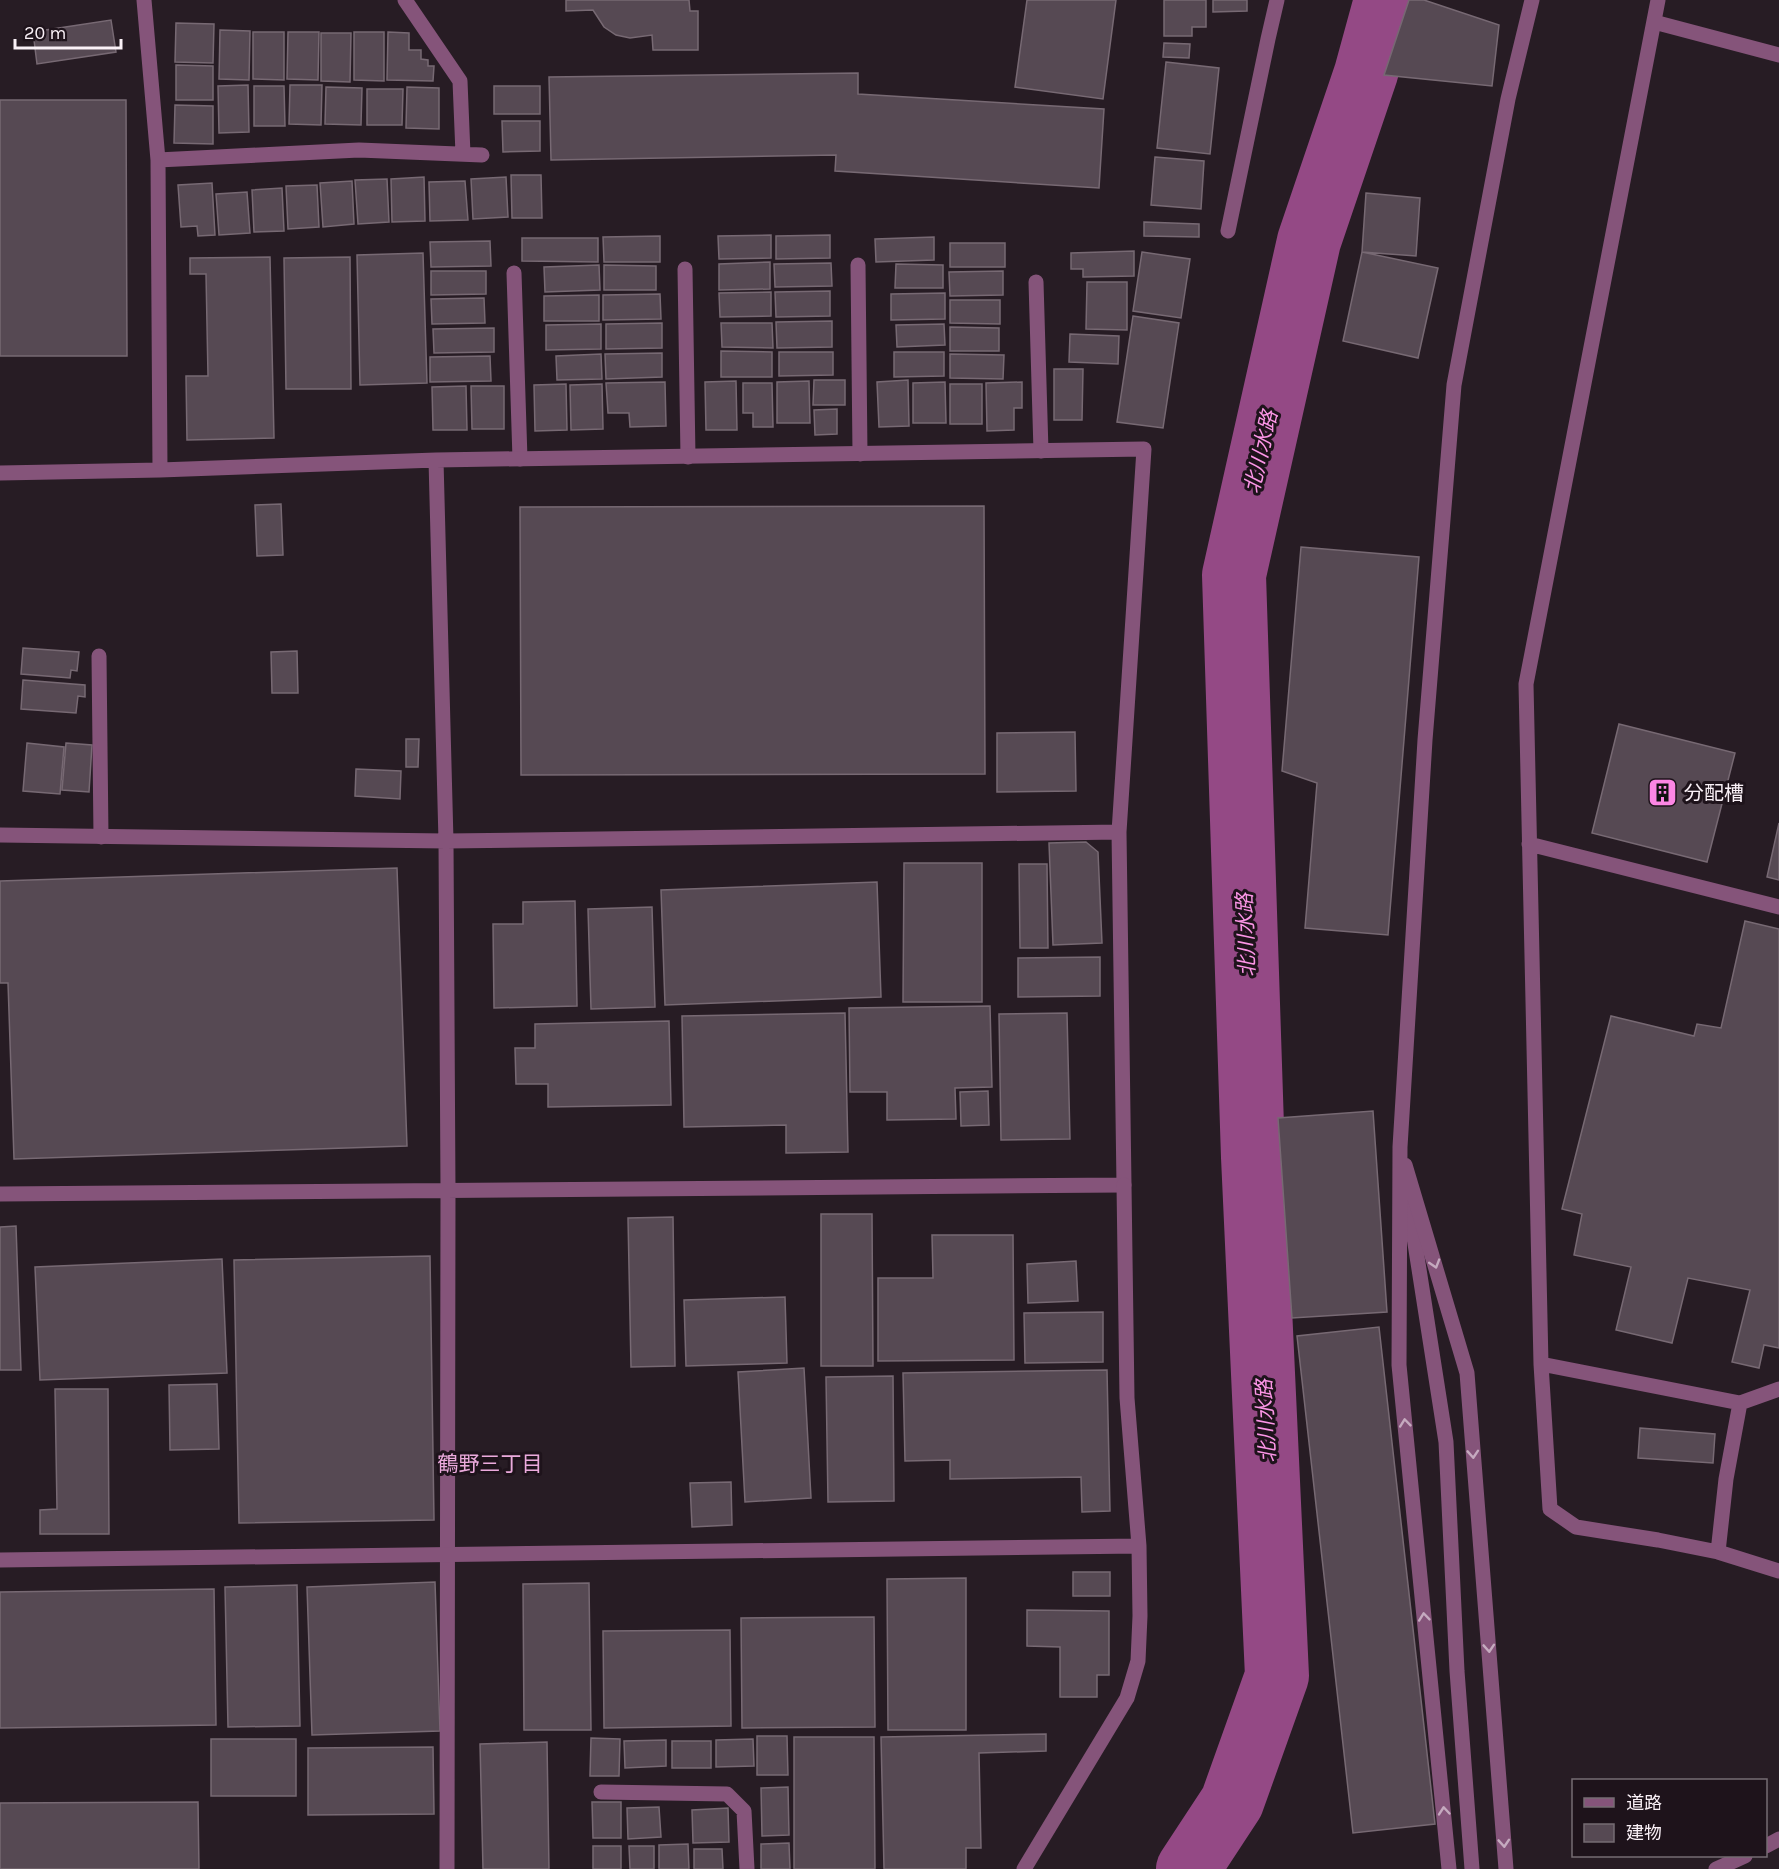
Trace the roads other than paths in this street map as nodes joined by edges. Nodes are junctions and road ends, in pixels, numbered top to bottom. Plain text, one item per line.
1 (144, 0) edge
2 (405, 0) edge
3 (1278, 0) edge
4 (1532, 0) edge
5 (1658, 0) edge
6 (1654, 22) junction
7 (1779, 55) edge
8 (463, 154) junction
9 (482, 155) dead end
10 (158, 160) junction
11 (1228, 231) dead end
12 (858, 265) dead end
13 (685, 269) dead end
14 (514, 273) dead end
15 (1036, 282) dead end
16 (1041, 451) junction
17 (860, 454) junction
18 (688, 457) junction
19 (520, 459) junction
20 (436, 460) junction
21 (160, 470) junction
22 (0, 473) edge
23 (99, 656) dead end
24 (1119, 832) junction
25 (0, 835) edge
26 (101, 837) junction
27 (446, 841) junction
28 (1530, 844) junction
29 (1779, 907) edge
30 (1400, 1148) junction
31 (1124, 1185) junction
32 (448, 1190) junction
33 (0, 1194) edge
34 (1541, 1364) junction
35 (1779, 1389) edge
36 (1740, 1403) junction
37 (1139, 1546) junction
38 (1718, 1552) junction
39 (447, 1554) junction
40 (0, 1560) edge
41 (1779, 1571) edge
42 (601, 1792) dead end
43 (1743, 1857) edge
44 (447, 1869) edge
45 (747, 1869) edge
46 (1024, 1869) edge
47 (1449, 1869) edge
48 (1472, 1869) edge
49 (1506, 1869) edge
50 (1716, 1869) edge

1 - 10 street
2 - 8 street
3 - 11 street
4 - 30 street
5 - 6 street
6 - 7 street
6 - 28 street
8 - 9 street
8 - 10 street
10 - 21 street
12 - 17 street
13 - 18 street
14 - 19 street
15 - 16 street
16 - 17 street
16 - 24 street
17 - 18 street
18 - 19 street
19 - 20 street
20 - 21 street
20 - 27 street
21 - 22 street
23 - 26 street
24 - 27 street
24 - 31 street
25 - 26 street
26 - 27 street
27 - 32 street
28 - 29 street
28 - 34 street
47 -> 30 street
30 - 48 street
30 -> 49 street
31 - 32 street
31 - 37 street
32 - 33 street
32 - 39 street
34 - 36 street
34 - 38 street
35 - 36 street
36 - 38 street
37 - 39 street
37 - 46 street
38 - 41 street
39 - 40 street
39 - 44 street
42 - 45 street
43 - 50 street

